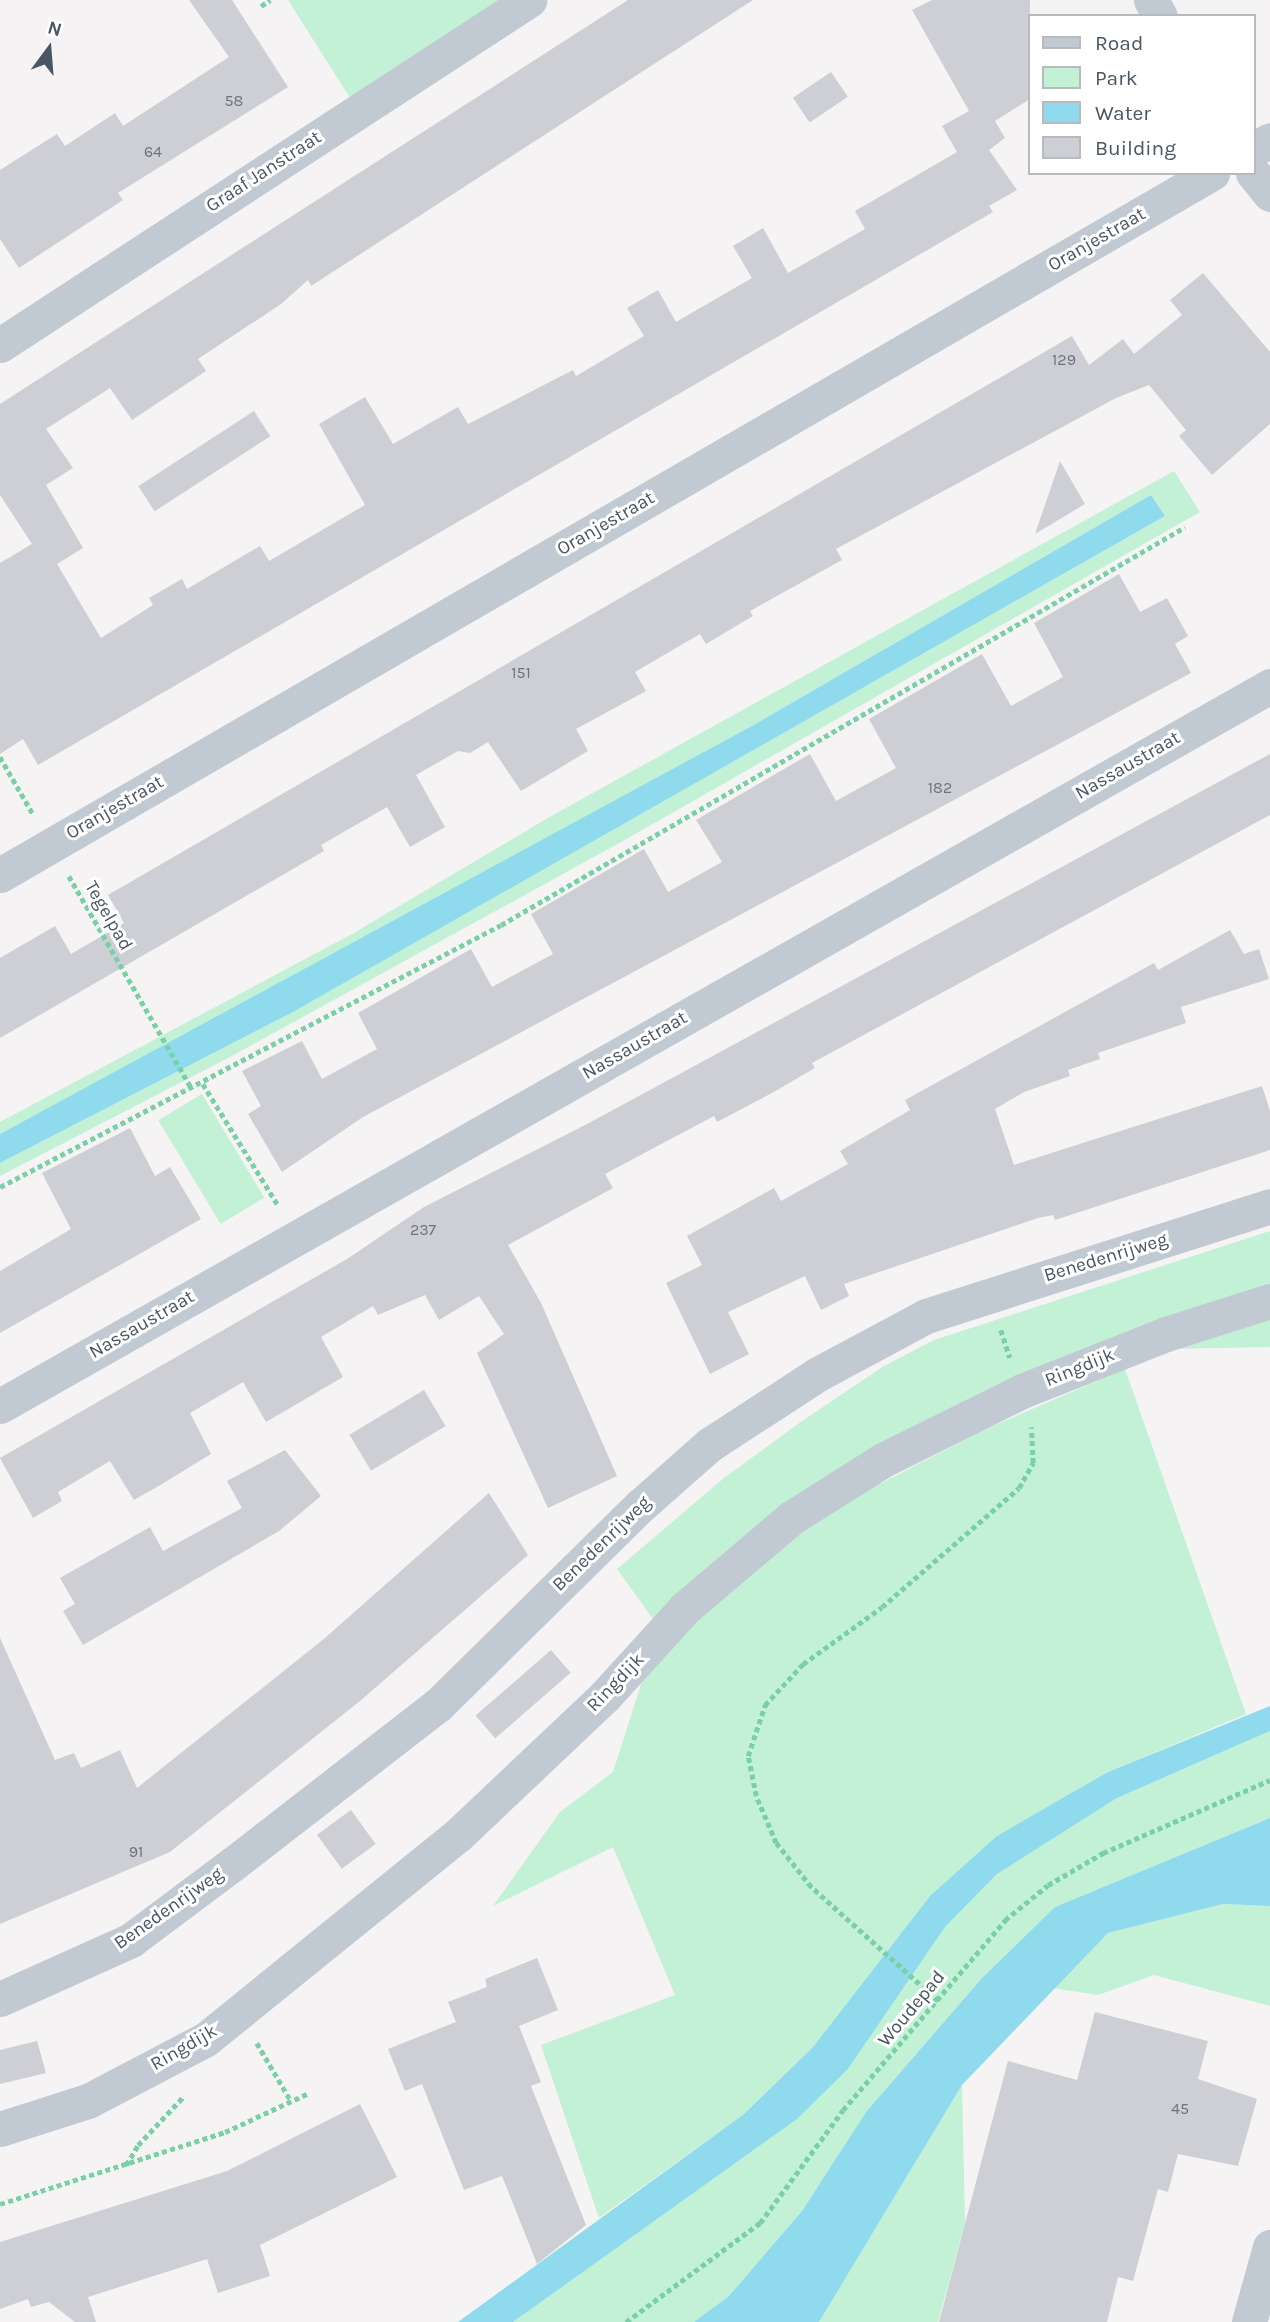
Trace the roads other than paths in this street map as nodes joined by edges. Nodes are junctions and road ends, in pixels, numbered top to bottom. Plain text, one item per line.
1 (528, 0) edge
2 (1209, 175) edge
3 (1255, 175) edge
4 (1270, 194) edge
5 (0, 345) edge
6 (1270, 686) edge
7 (0, 875) edge
8 (1270, 1206) edge
9 (1270, 1301) edge
10 (0, 1406) edge
11 (0, 1999) edge
12 (0, 2129) edge
13 (1270, 2247) edge
14 (1249, 2322) edge

1 - 5 street, Graaf Janstraat
2 - 7 street, Oranjestraat
3 - 4 street
6 - 10 street, Nassaustraat
8 - 11 street, Benedenrijweg
9 - 12 street, Ringdijk
13 - 14 street

